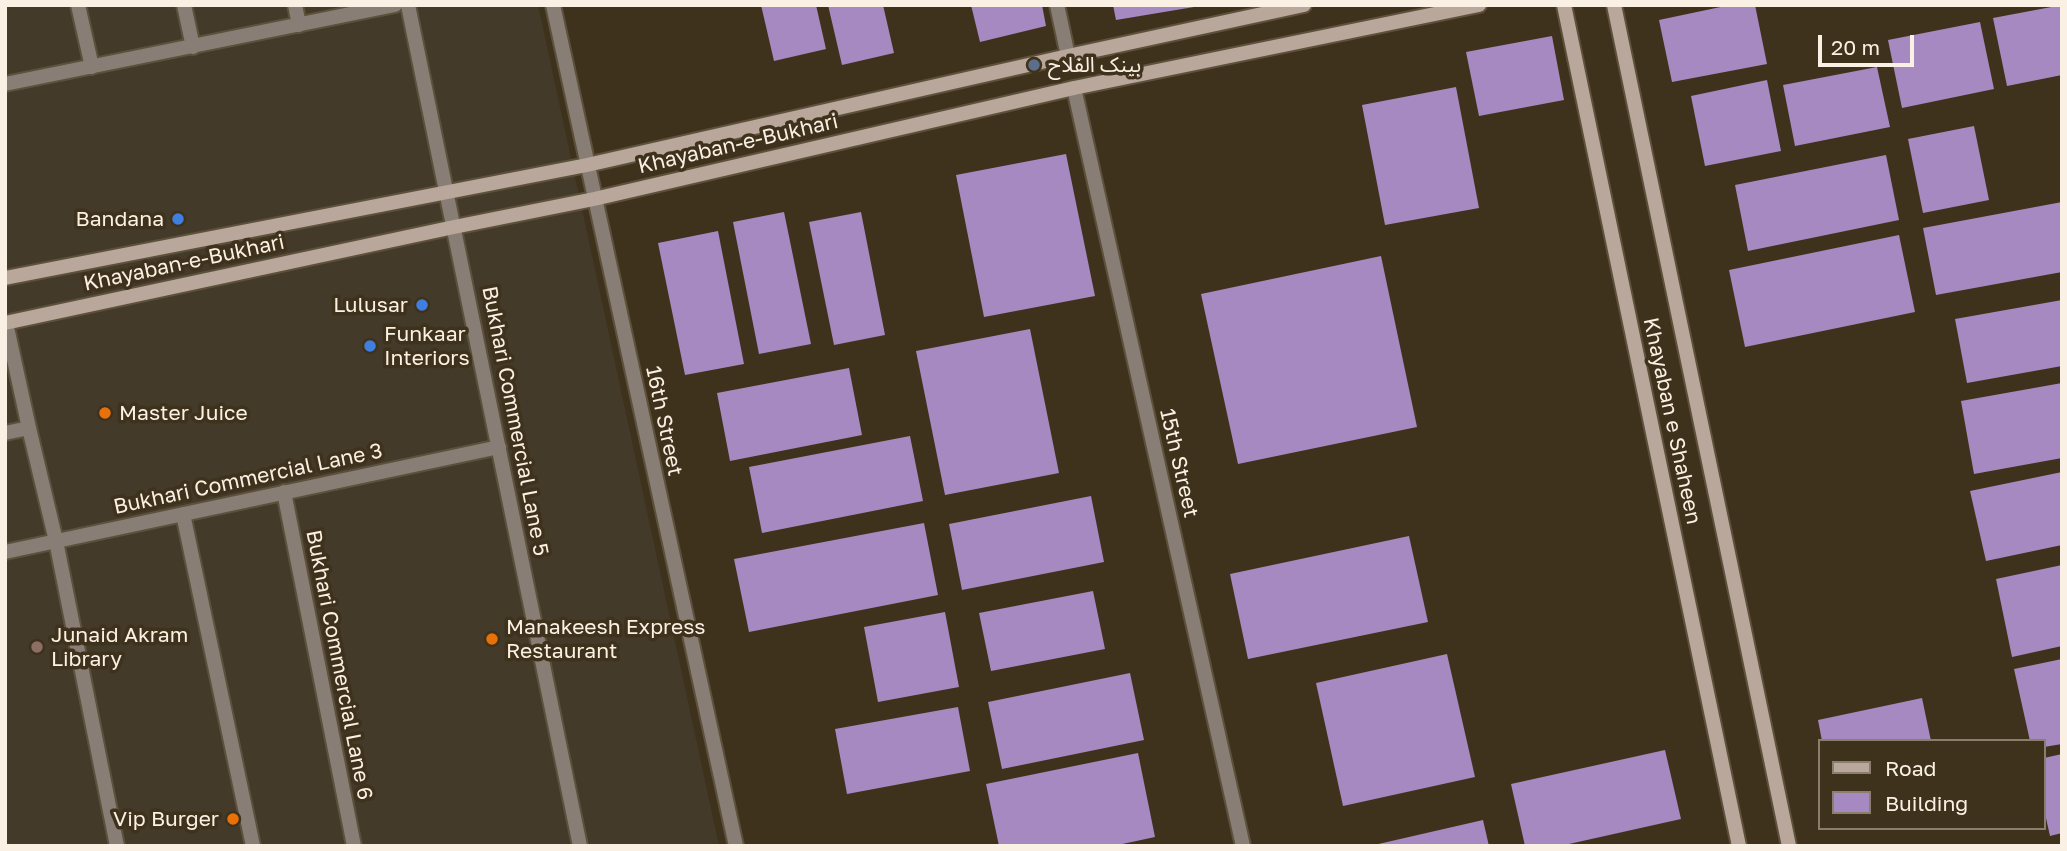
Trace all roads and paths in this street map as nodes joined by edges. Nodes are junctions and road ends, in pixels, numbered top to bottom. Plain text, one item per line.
1 (78, 5) edge
2 (184, 5) edge
3 (295, 5) edge
4 (395, 5) edge
5 (408, 5) edge
6 (553, 5) edge
7 (1057, 5) edge
8 (1304, 5) edge
9 (1479, 5) edge
10 (1564, 5) edge
11 (1614, 5) edge
12 (299, 25) junction
13 (193, 47) junction
14 (1068, 56) junction
15 (92, 67) junction
16 (5, 84) edge
17 (1074, 88) junction
18 (587, 165) junction
19 (446, 194) junction
20 (594, 199) junction
21 (454, 227) junction
22 (5, 278) edge
23 (6, 323) edge
24 (29, 428) junction
25 (5, 433) edge
26 (499, 447) junction
27 (284, 492) junction
28 (183, 514) junction
29 (56, 541) junction
30 (5, 552) edge
31 (575, 845) edge
32 (117, 846) edge
33 (253, 846) edge
34 (354, 846) edge
35 (736, 846) edge
36 (1242, 846) edge
37 (1740, 846) edge
38 (1789, 846) edge

1 - 15 street
2 - 13 street
3 - 12 street
4 - 12 street
5 - 19 street, Bukhari Commercial Lane 5
6 - 18 street, 16th Street
7 - 14 street
8 - 14 street, Khayaban-e-Bukhari
9 - 17 street, Khayaban-e-Bukhari
10 - 37 street, Khayaban e Shaheen
11 - 38 street, Khayaban e Shaheen
12 - 13 street
13 - 15 street
14 - 18 street, Khayaban-e-Bukhari
15 - 16 street
17 - 20 street, Khayaban-e-Bukhari
17 - 36 street, 15th Street
18 - 19 street, Khayaban-e-Bukhari
18 - 20 street, 16th Street
19 - 21 street, Bukhari Commercial Lane 5
19 - 22 street, Khayaban-e-Bukhari
20 - 21 street, Khayaban-e-Bukhari
20 - 35 street, 16th Street
21 - 23 street, Khayaban-e-Bukhari
21 - 26 street, Bukhari Commercial Lane 5
23 - 24 street
24 - 25 street
24 - 29 street
26 - 27 street, Bukhari Commercial Lane 3
26 - 31 street, Bukhari Commercial Lane 5
27 - 28 street, Bukhari Commercial Lane 3
27 - 34 street, Bukhari Commercial Lane 6
28 - 29 street, Bukhari Commercial Lane 3
28 - 33 street
29 - 30 street, Bukhari Commercial Lane 3
29 - 32 street

